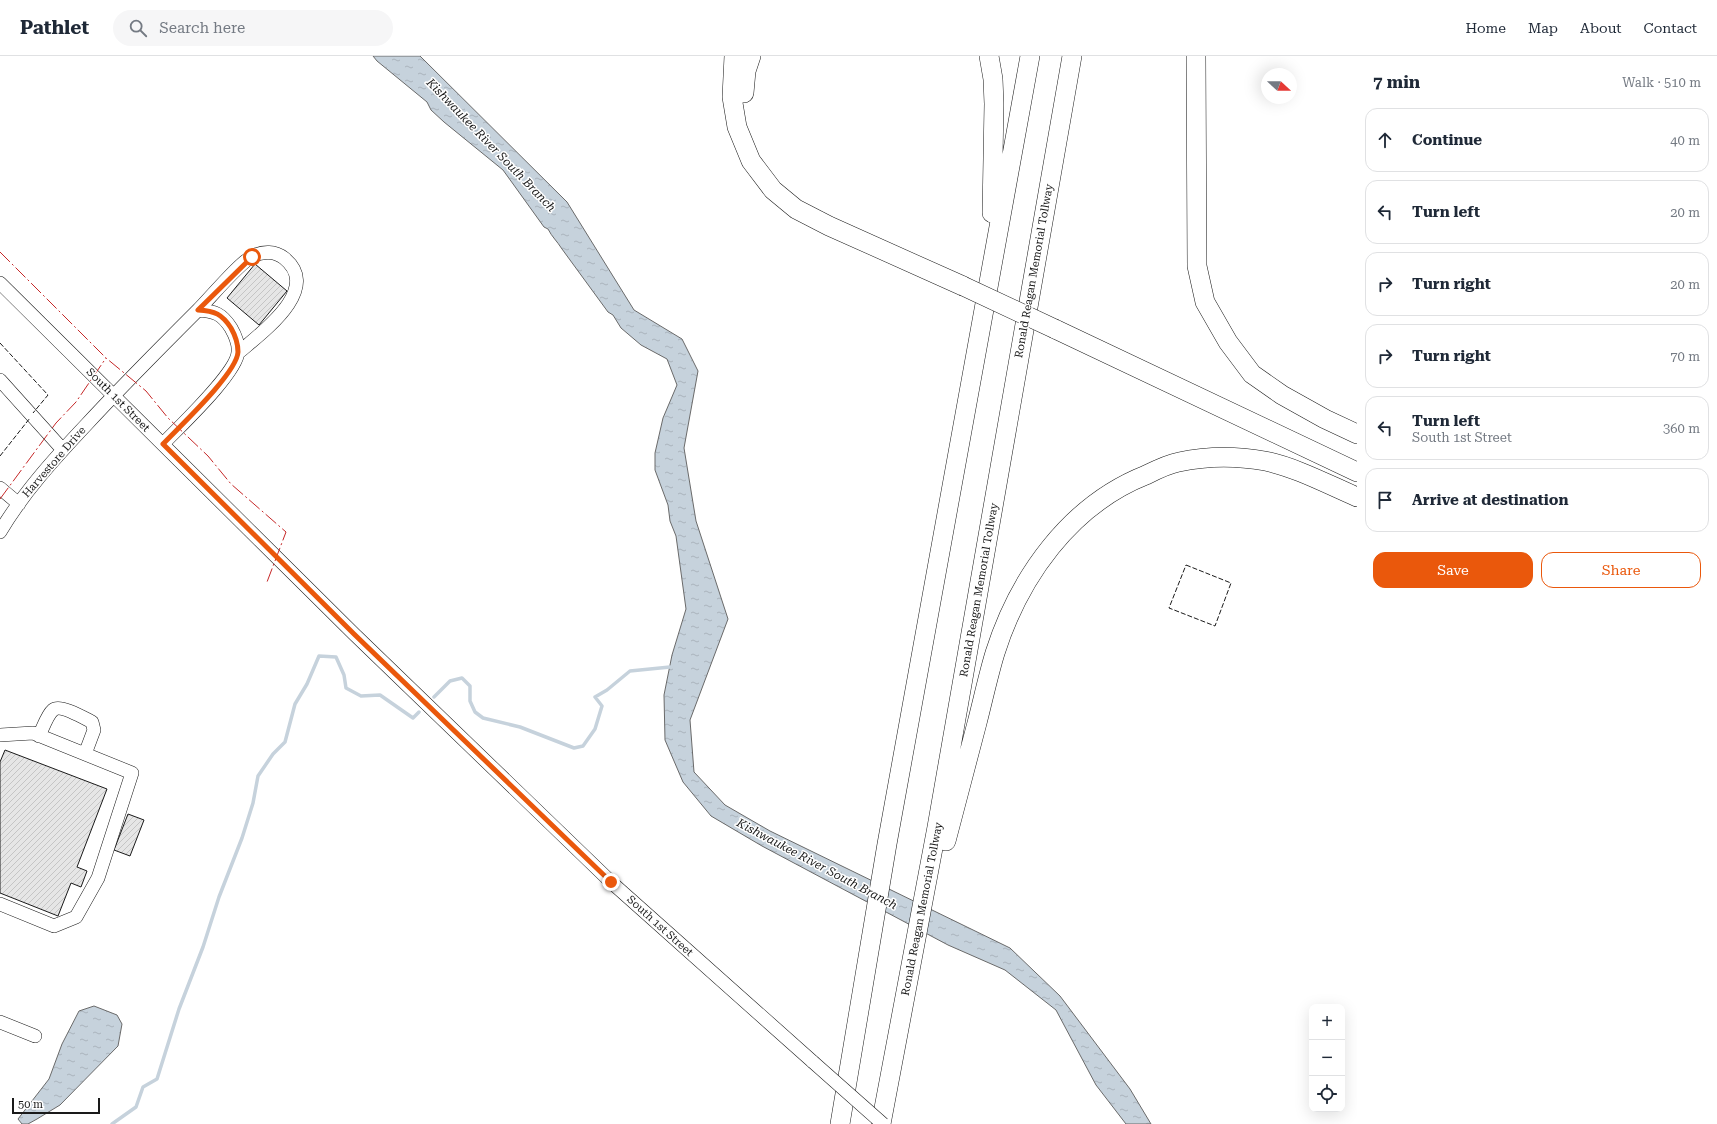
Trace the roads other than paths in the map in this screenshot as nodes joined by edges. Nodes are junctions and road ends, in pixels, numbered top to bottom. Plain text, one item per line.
1 (734, 56) edge
2 (752, 56) edge
3 (989, 56) edge
4 (1030, 56) edge
5 (1072, 56) edge
6 (1196, 56) edge
7 (992, 265) junction
8 (964, 282) junction
9 (0, 283) edge
10 (198, 310) junction
11 (1055, 324) junction
12 (238, 353) junction
13 (0, 380) edge
14 (114, 395) junction
15 (1357, 434) edge
16 (163, 444) junction
17 (63, 450) junction
18 (1357, 458) edge
19 (1357, 472) edge
20 (0, 488) edge
21 (1357, 497) edge
22 (19, 504) junction
23 (0, 532) edge
24 (0, 735) edge
25 (39, 736) junction
26 (85, 754) junction
27 (930, 880) junction
28 (0, 904) edge
29 (0, 1022) edge
30 (34, 1036) dead end
31 (840, 1124) edge
32 (882, 1124) edge

1 - 8 highway
2 - 8 highway
3 - 7 highway
4 - 7 highway
5 - 27 highway, Ronald Reagan Memorial Tollway
6 - 15 highway
7 - 31 highway
8 - 11 highway
9 - 14 street, South 1st Street
10 - 12 street
10 - 12 street, Harvestore Drive
10 - 14 street, Harvestore Drive
11 - 18 highway
11 - 19 highway
12 - 16 street, Harvestore Drive
13 - 17 street
14 - 16 street, South 1st Street
14 - 17 street, Harvestore Drive
16 - 32 street, South 1st Street, bridge
17 - 22 street, Harvestore Drive
20 - 22 street
21 - 27 highway
22 - 23 street, Harvestore Drive
24 - 25 street
25 - 26 street
25 - 26 street
26 - 28 street
27 - 32 highway, Ronald Reagan Memorial Tollway
29 - 30 street

